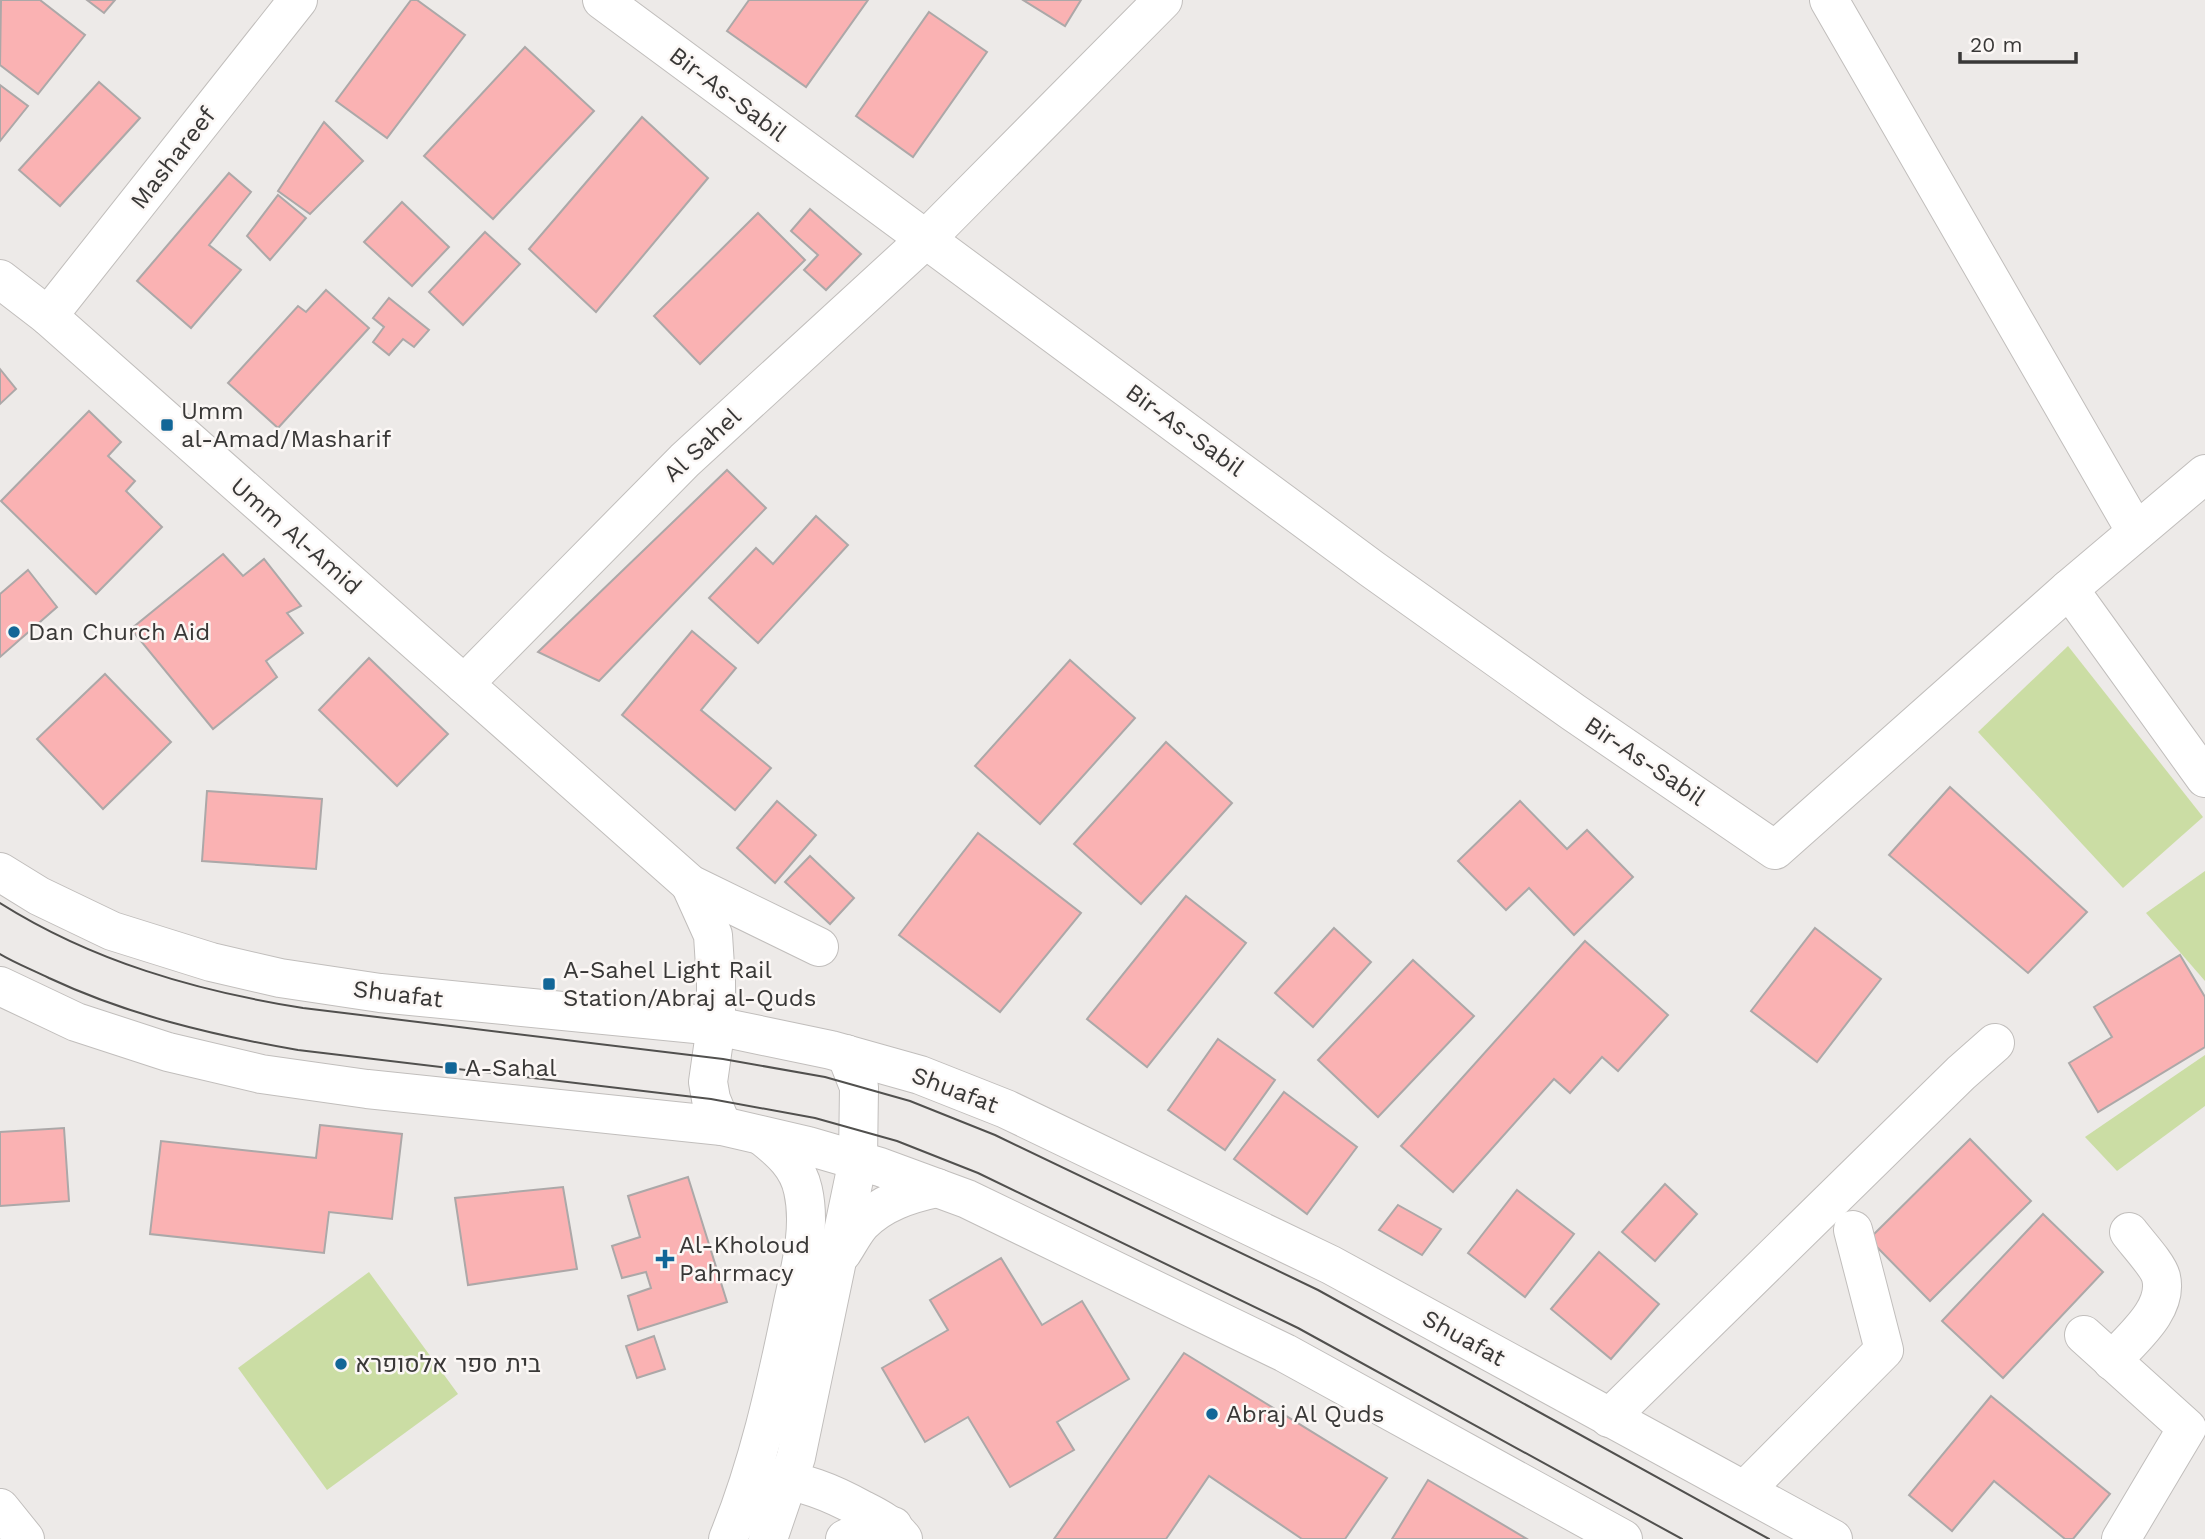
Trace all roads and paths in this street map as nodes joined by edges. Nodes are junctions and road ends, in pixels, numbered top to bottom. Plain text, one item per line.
1 (298, 0) edge
2 (602, 0) edge
3 (1163, 0) edge
4 (1829, 0) edge
5 (925, 240) junction
6 (0, 279) edge
7 (48, 316) junction
8 (2205, 474) edge
9 (2136, 532) junction
10 (2069, 589) junction
11 (464, 684) junction
12 (2205, 778) edge
13 (0, 872) edge
14 (690, 884) junction
15 (819, 947) dead end
16 (3, 993) edge
17 (716, 1027) junction
18 (1995, 1043) dead end
19 (846, 1054) junction
20 (722, 1126) junction
21 (762, 1136) junction
22 (858, 1160) junction
23 (937, 1188) junction
24 (1853, 1230) dead end
25 (2129, 1232) dead end
26 (839, 1257) junction
27 (2084, 1335) dead end
28 (2112, 1361) junction
29 (1609, 1418) junction
30 (770, 1477) junction
31 (1745, 1490) junction
32 (0, 1508) edge
33 (898, 1533) edge
34 (25, 1539) edge
35 (728, 1539) edge
36 (768, 1539) edge
37 (845, 1539) edge
38 (1623, 1539) edge
39 (1833, 1539) edge
40 (2121, 1539) edge

1 - 7 street, Mashareef
2 - 5 street, Bir-As-Sabil
3 - 5 street, Al Sahel
4 - 9 street
5 - 10 street, Bir-As-Sabil
5 - 11 street, Al Sahel
6 - 7 street, Umm Al-Amid
7 - 11 street, Umm Al-Amid
8 - 9 street
9 - 10 street
10 - 12 street
11 - 14 street
13 - 17 street, Shuafat
14 - 15 street
14 - 17 street
16 - 20 street
17 - 19 street, Shuafat
17 - 20 street
18 - 29 street
19 - 22 street
19 - 29 street, Shuafat
20 - 21 street
21 - 22 street
21 - 30 street
22 - 23 street
22 - 26 street
23 - 26 street
23 - 38 street
24 - 31 street
25 - 28 street
26 - 30 street
27 - 28 street
28 - 40 street
29 - 31 street, Shuafat
30 - 33 street
30 - 35 street
30 - 36 street
31 - 39 street, Shuafat
32 - 34 street
33 - 37 street

